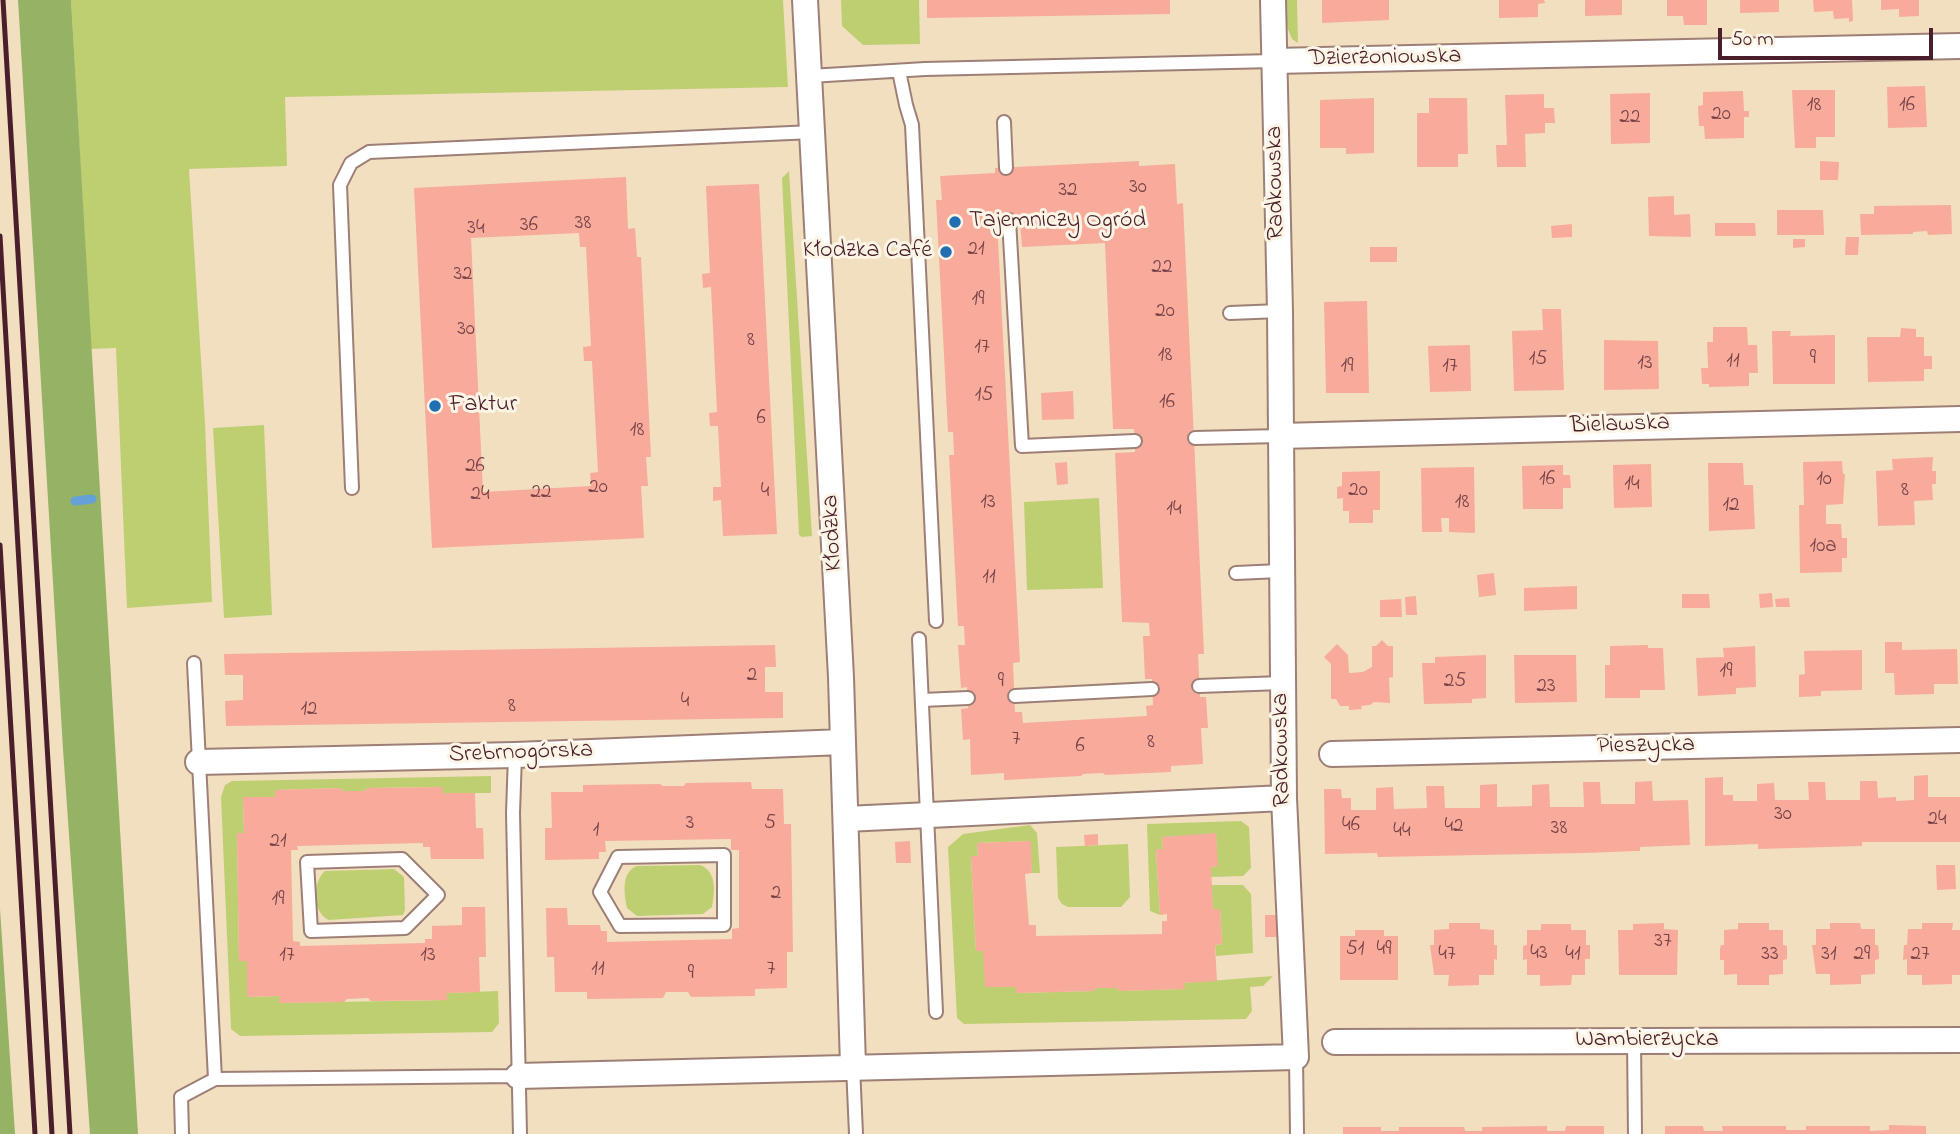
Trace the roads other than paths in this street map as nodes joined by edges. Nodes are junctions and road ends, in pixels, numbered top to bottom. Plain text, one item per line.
1 (806, 0) edge
2 (1273, 0) edge
3 (1960, 46) edge
4 (1274, 61) junction
5 (899, 71) junction
6 (810, 76) junction
7 (1004, 122) dead end
8 (813, 132) junction
9 (1006, 168) dead end
10 (1009, 220) dead end
11 (1280, 311) junction
12 (1230, 313) dead end
13 (1960, 419) edge
14 (1280, 436) junction
15 (1195, 438) dead end
16 (1135, 441) dead end
17 (352, 488) dead end
18 (1280, 571) junction
19 (1236, 572) dead end
20 (936, 621) dead end
21 (919, 639) dead end
22 (194, 663) dead end
23 (1282, 683) junction
24 (1199, 687) dead end
25 (1152, 689) dead end
26 (1014, 695) dead end
27 (968, 698) dead end
28 (922, 700) junction
29 (1960, 740) edge
30 (843, 742) junction
31 (1332, 754) dead end
32 (515, 755) junction
33 (198, 762) junction
34 (1284, 798) junction
35 (927, 815) junction
36 (846, 819) junction
37 (600, 891) joint
38 (438, 895) joint
39 (936, 1012) dead end
40 (1960, 1040) edge
41 (1634, 1041) junction
42 (1335, 1042) dead end
43 (1296, 1057) junction
44 (853, 1066) junction
45 (518, 1076) junction
46 (215, 1079) junction
47 (182, 1134) edge
48 (520, 1134) edge
49 (856, 1134) edge
50 (1297, 1134) edge
51 (1635, 1134) edge

1 - 6 street, Kłodzka
2 - 4 street, Radkowska
3 - 4 street, Dzierżoniowska
4 - 5 lane, Dzierżoniowska
4 - 11 street, Radkowska
5 - 6 lane, Dzierżoniowska
5 - 20 lane
6 - 8 street, Kłodzka
7 - 9 lane
8 - 17 lane
8 - 30 street, Kłodzka
10 - 16 lane
11 - 12 lane
11 - 14 street, Radkowska
13 - 14 street, Bielawska
14 - 15 lane
14 - 18 street, Radkowska
18 - 19 lane
18 - 23 street, Radkowska
21 - 28 lane
22 - 33 lane
23 - 24 lane
23 - 34 street, Radkowska
25 - 26 lane
27 - 28 lane
28 - 35 lane
29 - 31 street, Pieszycka
30 - 32 street, Srebrnogórska
30 - 36 street, Kłodzka
32 - 33 street, Srebrnogórska
32 - 45 lane
33 - 46 lane
34 - 35 street
34 - 43 street, Radkowska
35 - 36 street
35 - 39 lane
36 - 44 street, Kłodzka
37 - 37 lane
38 - 38 lane
40 - 41 street, Wambierzycka
41 - 42 street, Wambierzycka
41 - 51 lane
43 - 44 street
43 - 50 lane
44 - 45 street
44 - 49 lane
45 - 46 lane
45 - 48 lane
46 - 47 lane

